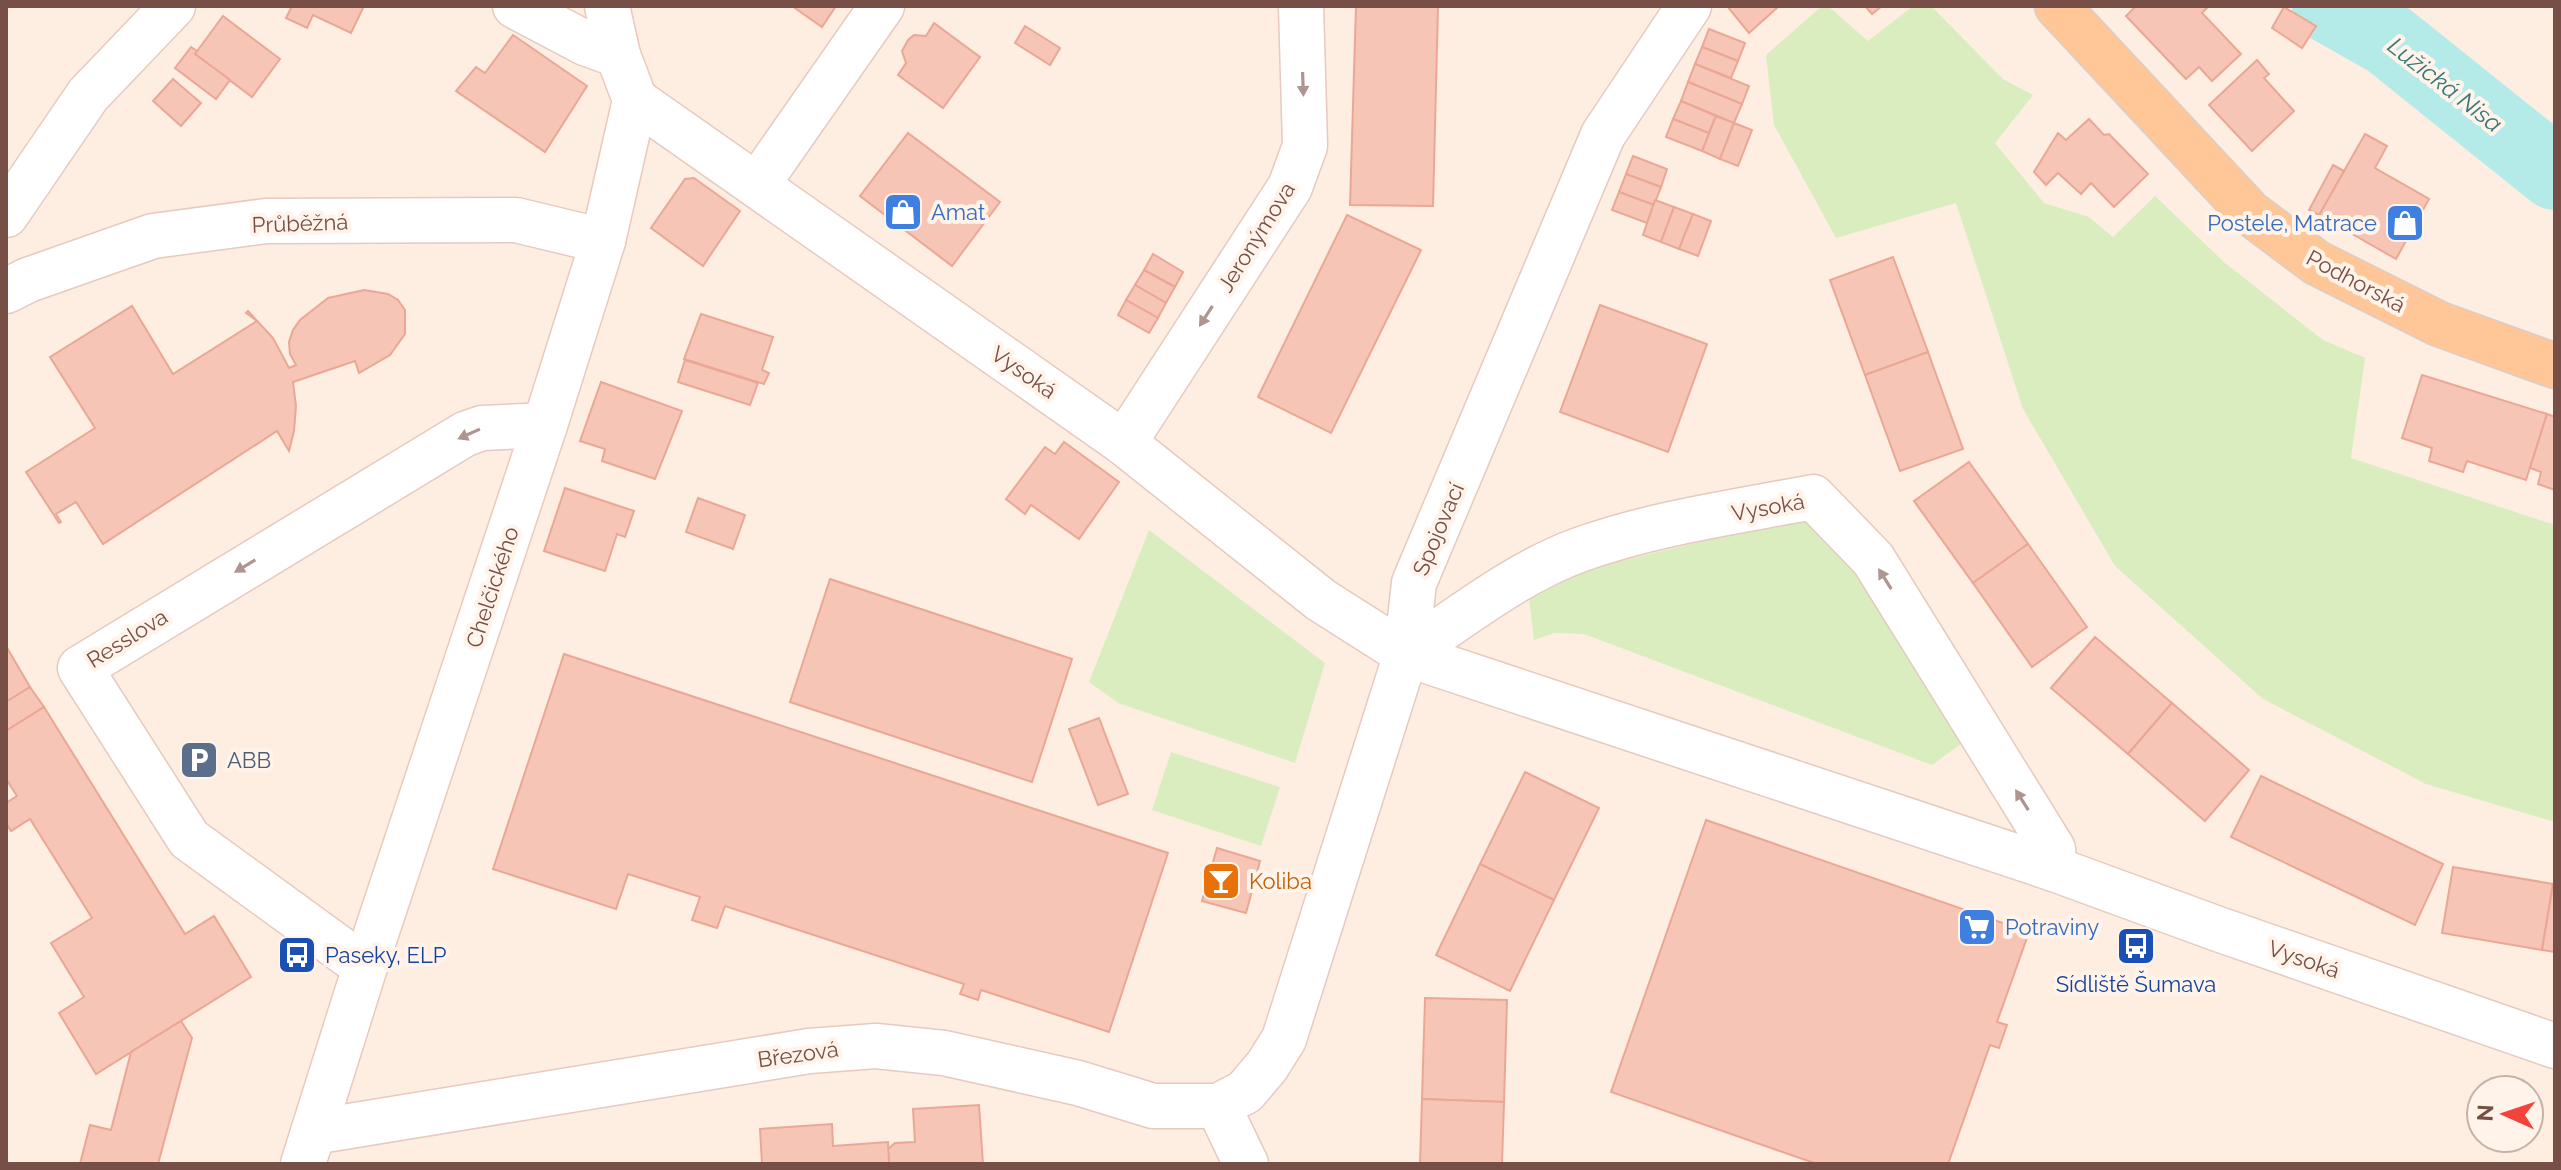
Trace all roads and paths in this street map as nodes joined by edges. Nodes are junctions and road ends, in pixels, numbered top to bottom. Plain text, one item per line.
1 (173, 6) edge
2 (515, 6) edge
3 (607, 6) edge
4 (882, 6) edge
5 (1301, 6) edge
6 (1689, 6) edge
7 (2057, 6) edge
8 (618, 55) junction
9 (635, 100) junction
10 (757, 185) junction
11 (6, 215) edge
12 (603, 241) junction
13 (6, 291) edge
14 (2555, 366) edge
15 (545, 425) junction
16 (1124, 443) junction
17 (1406, 654) junction
18 (2054, 869) junction
19 (365, 967) junction
20 (2555, 1046) edge
21 (1218, 1106) junction
22 (308, 1148) edge
23 (1246, 1164) edge

1 - 11 street
2 - 8 street
3 - 8 street
4 - 10 street
5 -> 16 street, Jeronýmova
6 - 17 street, Spojovací
7 - 14 main road, Podhorská
8 - 9 street
9 - 10 street, Vysoká
9 - 12 street, Chelčického
10 - 16 street, Vysoká
12 - 13 street, Průběžná
12 - 15 street, Chelčického
15 - 19 street, Chelčického
15 -> 19 street, Resslova
16 - 17 street, Vysoká
17 - 18 street, Vysoká
18 -> 17 street, Vysoká
17 - 21 street, Spojovací
18 - 20 street, Vysoká
19 - 22 street, Chelčického
21 - 22 street, Březová
21 - 23 street

